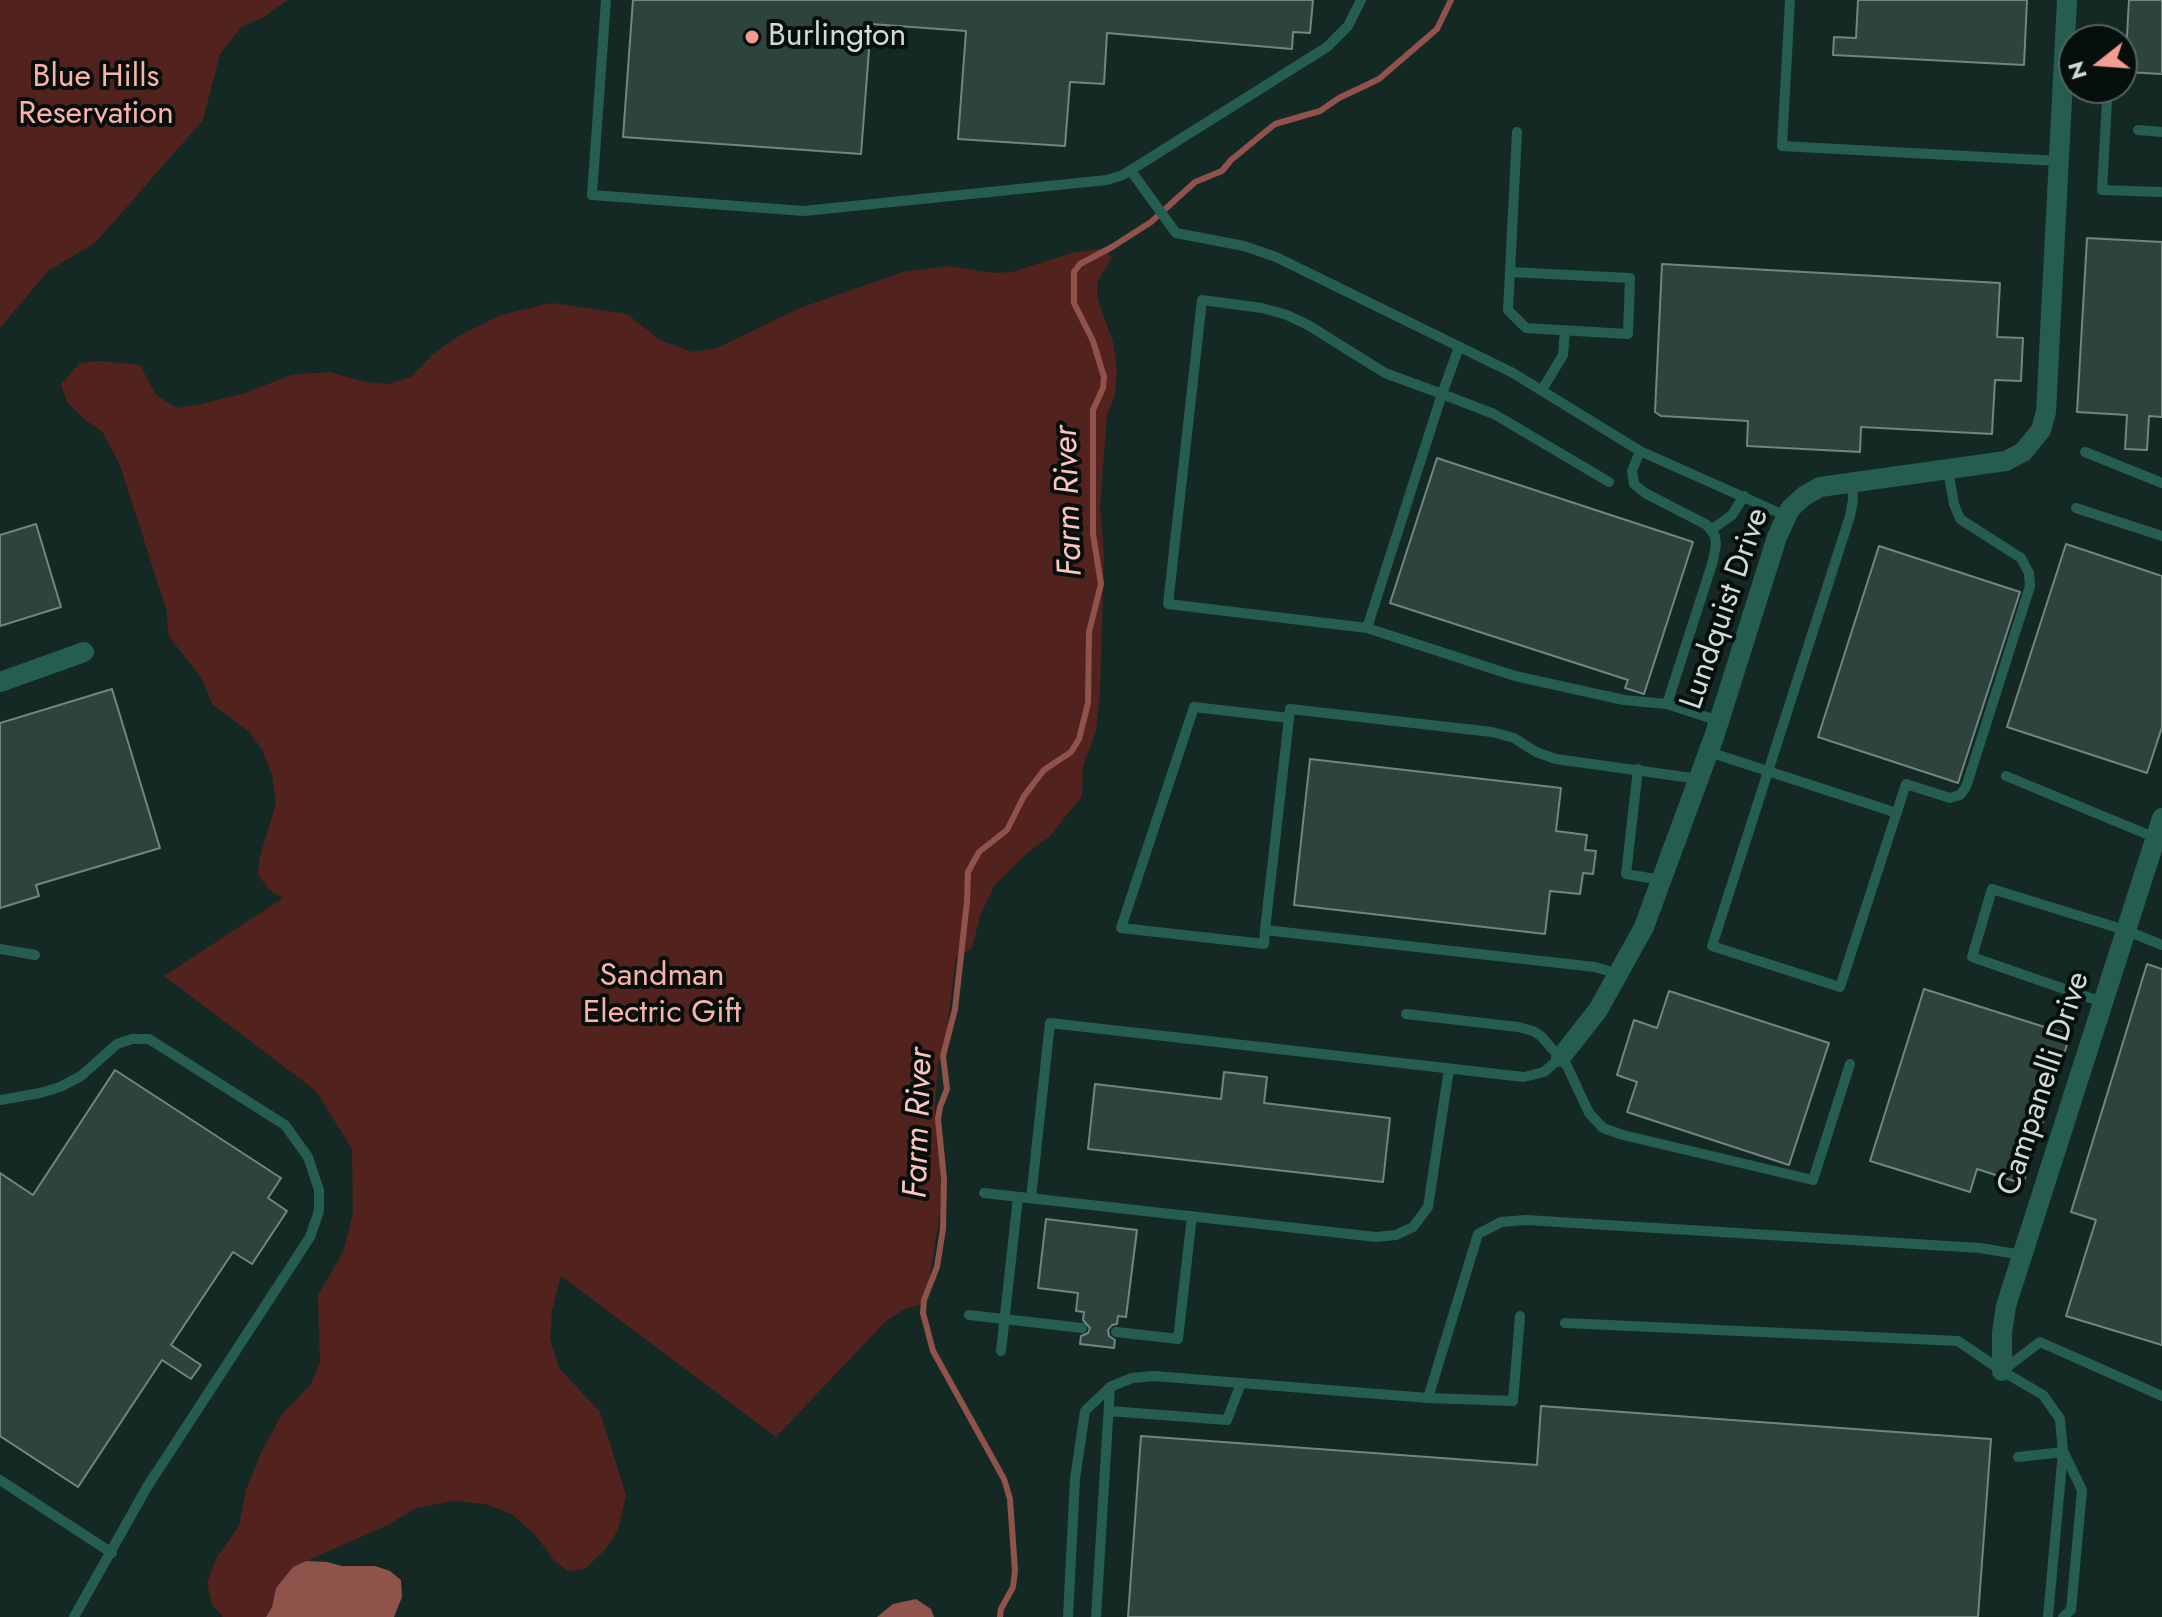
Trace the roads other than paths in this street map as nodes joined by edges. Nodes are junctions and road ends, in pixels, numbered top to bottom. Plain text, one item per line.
1 (606, 0) edge
2 (1361, 0) edge
3 (1790, 0) edge
4 (2067, 0) edge
5 (2107, 104) edge
6 (2138, 130) dead end
7 (1517, 132) dead end
8 (2162, 132) edge
9 (2059, 161) junction
10 (1131, 171) junction
11 (2162, 192) edge
12 (1510, 272) junction
13 (1565, 330) junction
14 (1459, 347) junction
15 (1542, 390) junction
16 (1442, 394) junction
17 (1640, 451) junction
18 (2085, 452) dead end
19 (1948, 470) junction
20 (1609, 482) dead end
21 (1852, 483) junction
22 (2162, 483) edge
23 (1744, 496) junction
24 (2076, 508) dead end
25 (1786, 516) junction
26 (1711, 530) junction
27 (2162, 536) edge
28 (1367, 628) junction
29 (84, 652) dead end
30 (0, 682) edge
31 (1667, 704) junction
32 (1289, 718) junction
33 (1719, 721) junction
34 (1709, 752) junction
35 (1638, 769) junction
36 (1768, 771) junction
37 (2006, 776) dead end
38 (1699, 779) junction
39 (1897, 813) junction
40 (2160, 827) edge
41 (2154, 867) edge
42 (1661, 880) junction
43 (1265, 930) junction
44 (2125, 930) junction
45 (2162, 945) edge
46 (0, 949) edge
47 (35, 955) dead end
48 (1619, 974) junction
49 (2102, 1002) junction
50 (1406, 1014) dead end
51 (1561, 1057) junction
52 (1850, 1064) dead end
53 (1449, 1069) junction
54 (0, 1100) edge
55 (984, 1193) dead end
56 (1018, 1197) junction
57 (1031, 1198) junction
58 (1192, 1216) junction
59 (2022, 1255) junction
60 (969, 1315) dead end
61 (1520, 1316) dead end
62 (1005, 1319) junction
63 (1565, 1323) dead end
64 (1082, 1328) dead end
65 (1116, 1332) dead end
66 (1001, 1351) dead end
67 (2002, 1371) junction
68 (1241, 1383) junction
69 (1110, 1387) junction
70 (2162, 1396) edge
71 (1428, 1398) junction
72 (1109, 1411) junction
73 (2063, 1452) junction
74 (2018, 1457) dead end
75 (0, 1480) edge
76 (112, 1553) junction
77 (74, 1617) edge
78 (1068, 1617) edge
79 (1096, 1617) edge
80 (2048, 1617) edge
81 (2063, 1617) edge

1 - 10 lane
2 - 10 lane
3 - 9 lane
4 - 9 street, Lundquist Drive
5 - 11 lane
6 - 8 lane
7 - 12 lane
9 - 19 street, Lundquist Drive
10 - 14 lane
12 - 13 lane
12 - 13 lane
13 - 15 lane
14 - 15 lane
14 - 16 lane
15 - 17 lane
16 - 20 lane
16 - 28 lane
16 - 28 lane
17 - 23 lane
17 - 26 lane
18 - 22 lane
19 - 21 street, Lundquist Drive
19 - 39 lane
21 - 25 street, Lundquist Drive
21 - 36 lane
23 - 25 lane
23 - 26 lane
24 - 27 lane
25 - 33 street, Lundquist Drive
26 - 31 lane
28 - 31 lane
29 - 30 street
31 - 33 lane
32 - 35 lane
32 - 43 lane
32 - 43 lane
33 - 34 street, Lundquist Drive
34 - 36 lane
34 - 38 street, Lundquist Drive
35 - 38 lane
35 - 42 lane
36 - 39 lane
36 - 39 lane
37 - 40 lane
38 - 42 street, Lundquist Drive
40 - 41 street, Campanelli Drive
41 - 44 street, Campanelli Drive
42 - 48 street, Lundquist Drive
43 - 48 lane
44 - 45 lane
44 - 49 street, Campanelli Drive
44 - 49 lane
46 - 47 lane
48 - 51 street, Lundquist Drive
49 - 59 street, Campanelli Drive
50 - 51 lane
51 - 52 lane
51 - 53 lane
53 - 57 lane
53 - 58 lane
54 - 76 lane
55 - 56 lane
56 - 57 lane
56 - 62 lane
57 - 58 lane
58 - 65 lane
59 - 67 street, Campanelli Drive
59 - 71 lane
60 - 62 lane
61 - 71 lane
62 - 64 lane
62 - 66 lane
63 - 67 lane
67 - 70 lane
67 - 73 lane
68 - 69 lane
68 - 71 lane
68 - 72 lane
69 - 72 lane
69 - 78 lane
72 - 79 lane
73 - 74 lane
73 - 80 lane
73 - 81 lane
75 - 76 lane
76 - 77 lane

